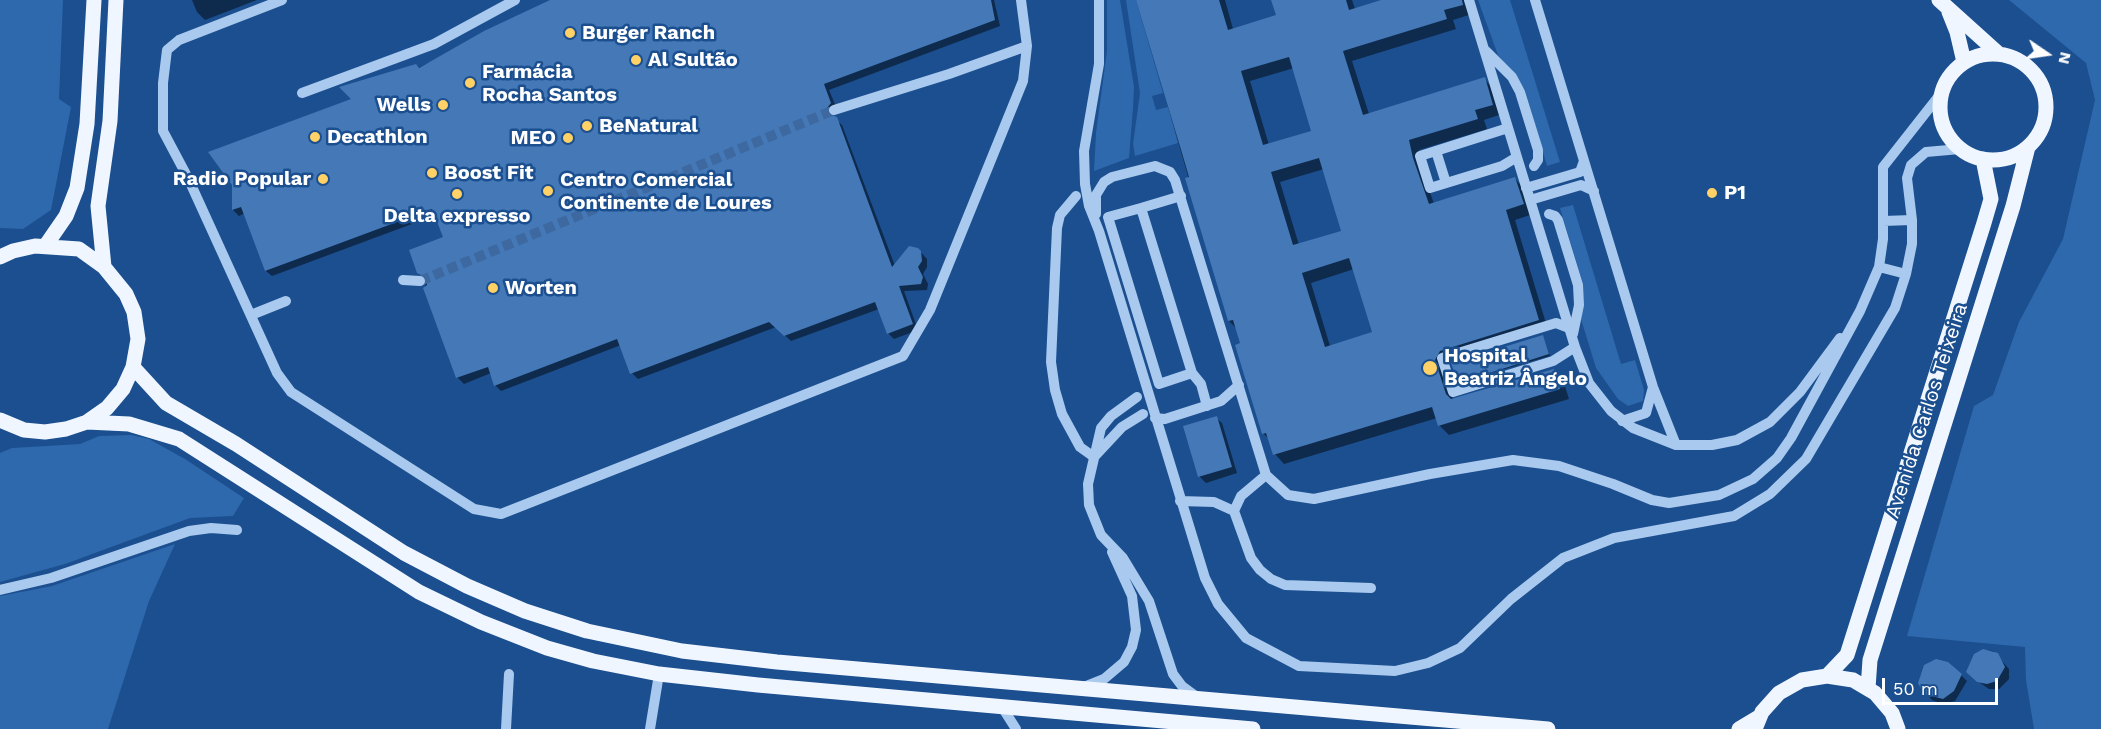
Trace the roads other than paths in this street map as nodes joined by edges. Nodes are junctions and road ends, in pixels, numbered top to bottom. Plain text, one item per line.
1 (94, 0) edge
2 (116, 0) edge
3 (282, 0) edge
4 (515, 0) edge
5 (1021, 0) edge
6 (1099, 0) edge
7 (1469, 0) edge
8 (1535, 0) edge
9 (1944, 6) edge
10 (1027, 46) junction
11 (1484, 48) junction
12 (2000, 54) junction
13 (1964, 62) junction
14 (1942, 92) junction
15 (302, 93) dead end
16 (834, 110) tunnel mouth
17 (1508, 129) junction
18 (2028, 147) junction
19 (1960, 149) junction
20 (1436, 151) junction
21 (1517, 157) junction
22 (1983, 159) junction
23 (1584, 161) junction
24 (1534, 166) dead end
25 (1446, 183) junction
26 (1526, 188) junction
27 (1594, 191) junction
28 (1076, 196) dead end
29 (1181, 196) junction
30 (1530, 200) junction
31 (1141, 208) junction
32 (1549, 214) dead end
33 (1912, 220) junction
34 (1883, 221) junction
35 (1099, 231) junction
36 (46, 245) junction
37 (4, 252) edge
38 (105, 267) junction
39 (1879, 267) junction
40 (1906, 274) junction
41 (403, 280) dead end
42 (420, 281) tunnel mouth
43 (286, 301) dead end
44 (1860, 311) junction
45 (251, 315) junction
46 (1572, 337) junction
47 (133, 367) junction
48 (1192, 372) junction
49 (1239, 385) junction
50 (1653, 387) junction
51 (1137, 397) dead end
52 (1207, 406) junction
53 (1143, 414) dead end
54 (1155, 418) junction
55 (0, 420) edge
56 (1622, 421) junction
57 (87, 422) junction
58 (1676, 445) junction
59 (1094, 457) junction
60 (1266, 475) junction
61 (1180, 501) junction
62 (1234, 511) junction
63 (237, 530) dead end
64 (1110, 547) junction
65 (1371, 588) dead end
66 (0, 590) edge
67 (509, 674) dead end
68 (659, 674) junction
69 (1827, 676) junction
70 (1080, 688) junction
71 (1868, 688) junction
72 (1203, 699) junction
73 (1002, 707) junction
74 (1757, 723) edge
75 (506, 729) edge
76 (650, 729) edge
77 (1016, 729) edge
78 (1244, 729) edge
79 (1548, 729) edge
80 (1739, 729) edge
81 (1898, 729) edge

1 - 36 main road
2 - 38 main road
3 - 45 street
4 - 15 street
5 - 10 street
6 - 35 street
7 - 11 street
8 - 23 street
9 - 12 main road
9 - 13 main road
10 - 16 street
10 - 45 street
11 - 17 street
11 - 24 street
12 - 13 main road
12 - 18 main road
13 - 14 main road
14 - 19 main road
14 - 34 street
17 - 20 street
17 - 21 street
18 - 22 main road
18 - 71 main road, Avenida Carlos Teixeira
19 - 22 main road
19 - 33 street
20 - 25 street
20 - 25 street
21 - 25 street
21 - 26 street
22 - 69 main road, Avenida Carlos Teixeira
23 - 26 street
23 - 27 street
26 - 30 street
27 - 30 street
27 - 50 street
28 - 59 street
29 - 31 street
29 - 35 street
29 - 49 street
30 - 46 street
31 - 48 street
31 - 48 street
32 - 46 street
33 - 34 street
33 - 40 street
34 - 39 street
35 - 54 street
36 - 37 main road
36 - 38 main road
38 - 47 main road
39 - 40 street
39 - 44 street
40 - 61 street
41 - 42 street
43 - 45 street
44 - 58 street
44 - 60 street
46 - 46 street
46 - 56 street
47 - 57 main road
47 - 70 main road
48 - 52 street
49 - 52 street
49 - 60 street
50 - 56 street
50 - 58 street
51 - 59 street
52 - 54 street
53 - 59 street
54 - 61 street
55 - 57 main road
56 - 58 street
57 - 68 main road
59 - 64 street
60 - 62 street
61 - 62 street
62 - 65 street
63 - 66 street
64 - 70 street
64 - 72 street
67 - 75 street
68 - 73 main road
68 - 76 street
69 - 71 main road
69 - 74 main road
70 - 72 main road
71 - 81 main road
72 - 79 main road
73 - 77 street
73 - 78 main road
74 - 80 main road

